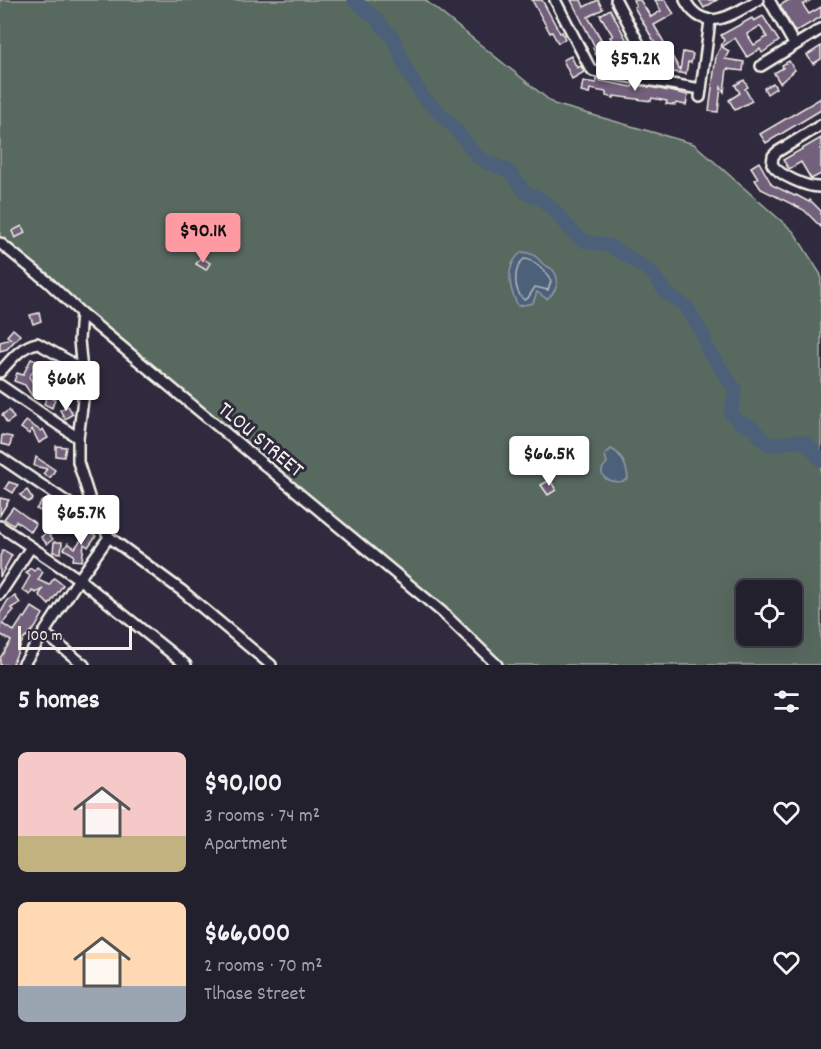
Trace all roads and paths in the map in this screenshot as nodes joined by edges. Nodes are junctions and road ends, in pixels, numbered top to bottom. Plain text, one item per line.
1 (555, 0) edge
2 (616, 0) edge
3 (685, 0) edge
4 (758, 0) edge
5 (769, 0) edge
6 (710, 21) junction
7 (821, 29) edge
8 (794, 44) junction
9 (761, 66) dead end
10 (643, 78) junction
11 (821, 125) edge
12 (821, 187) edge
13 (0, 243) edge
14 (81, 313) junction
15 (0, 372) edge
16 (82, 372) junction
17 (0, 385) edge
18 (78, 438) junction
19 (0, 457) edge
20 (101, 525) junction
21 (0, 526) edge
22 (109, 537) junction
23 (31, 547) junction
24 (79, 579) junction
25 (0, 594) edge
26 (44, 633) junction
27 (23, 665) edge
28 (84, 665) edge
29 (186, 665) edge
30 (272, 665) edge
31 (497, 665) edge

1 - 10 street
2 - 10 street
3 - 6 street
4 - 6 street
5 - 8 street
6 - 10 street
7 - 8 street
8 - 9 street
11 - 12 street
13 - 14 street, TLOU STREET
14 - 16 street
14 - 31 street, TLOU STREET
15 - 16 street
16 - 18 street
17 - 18 street
18 - 20 street
19 - 20 street
20 - 22 street
21 - 23 street
22 - 24 street
22 - 30 street
23 - 24 street
23 - 25 street
24 - 26 street
24 - 29 street
26 - 27 street
26 - 28 street

